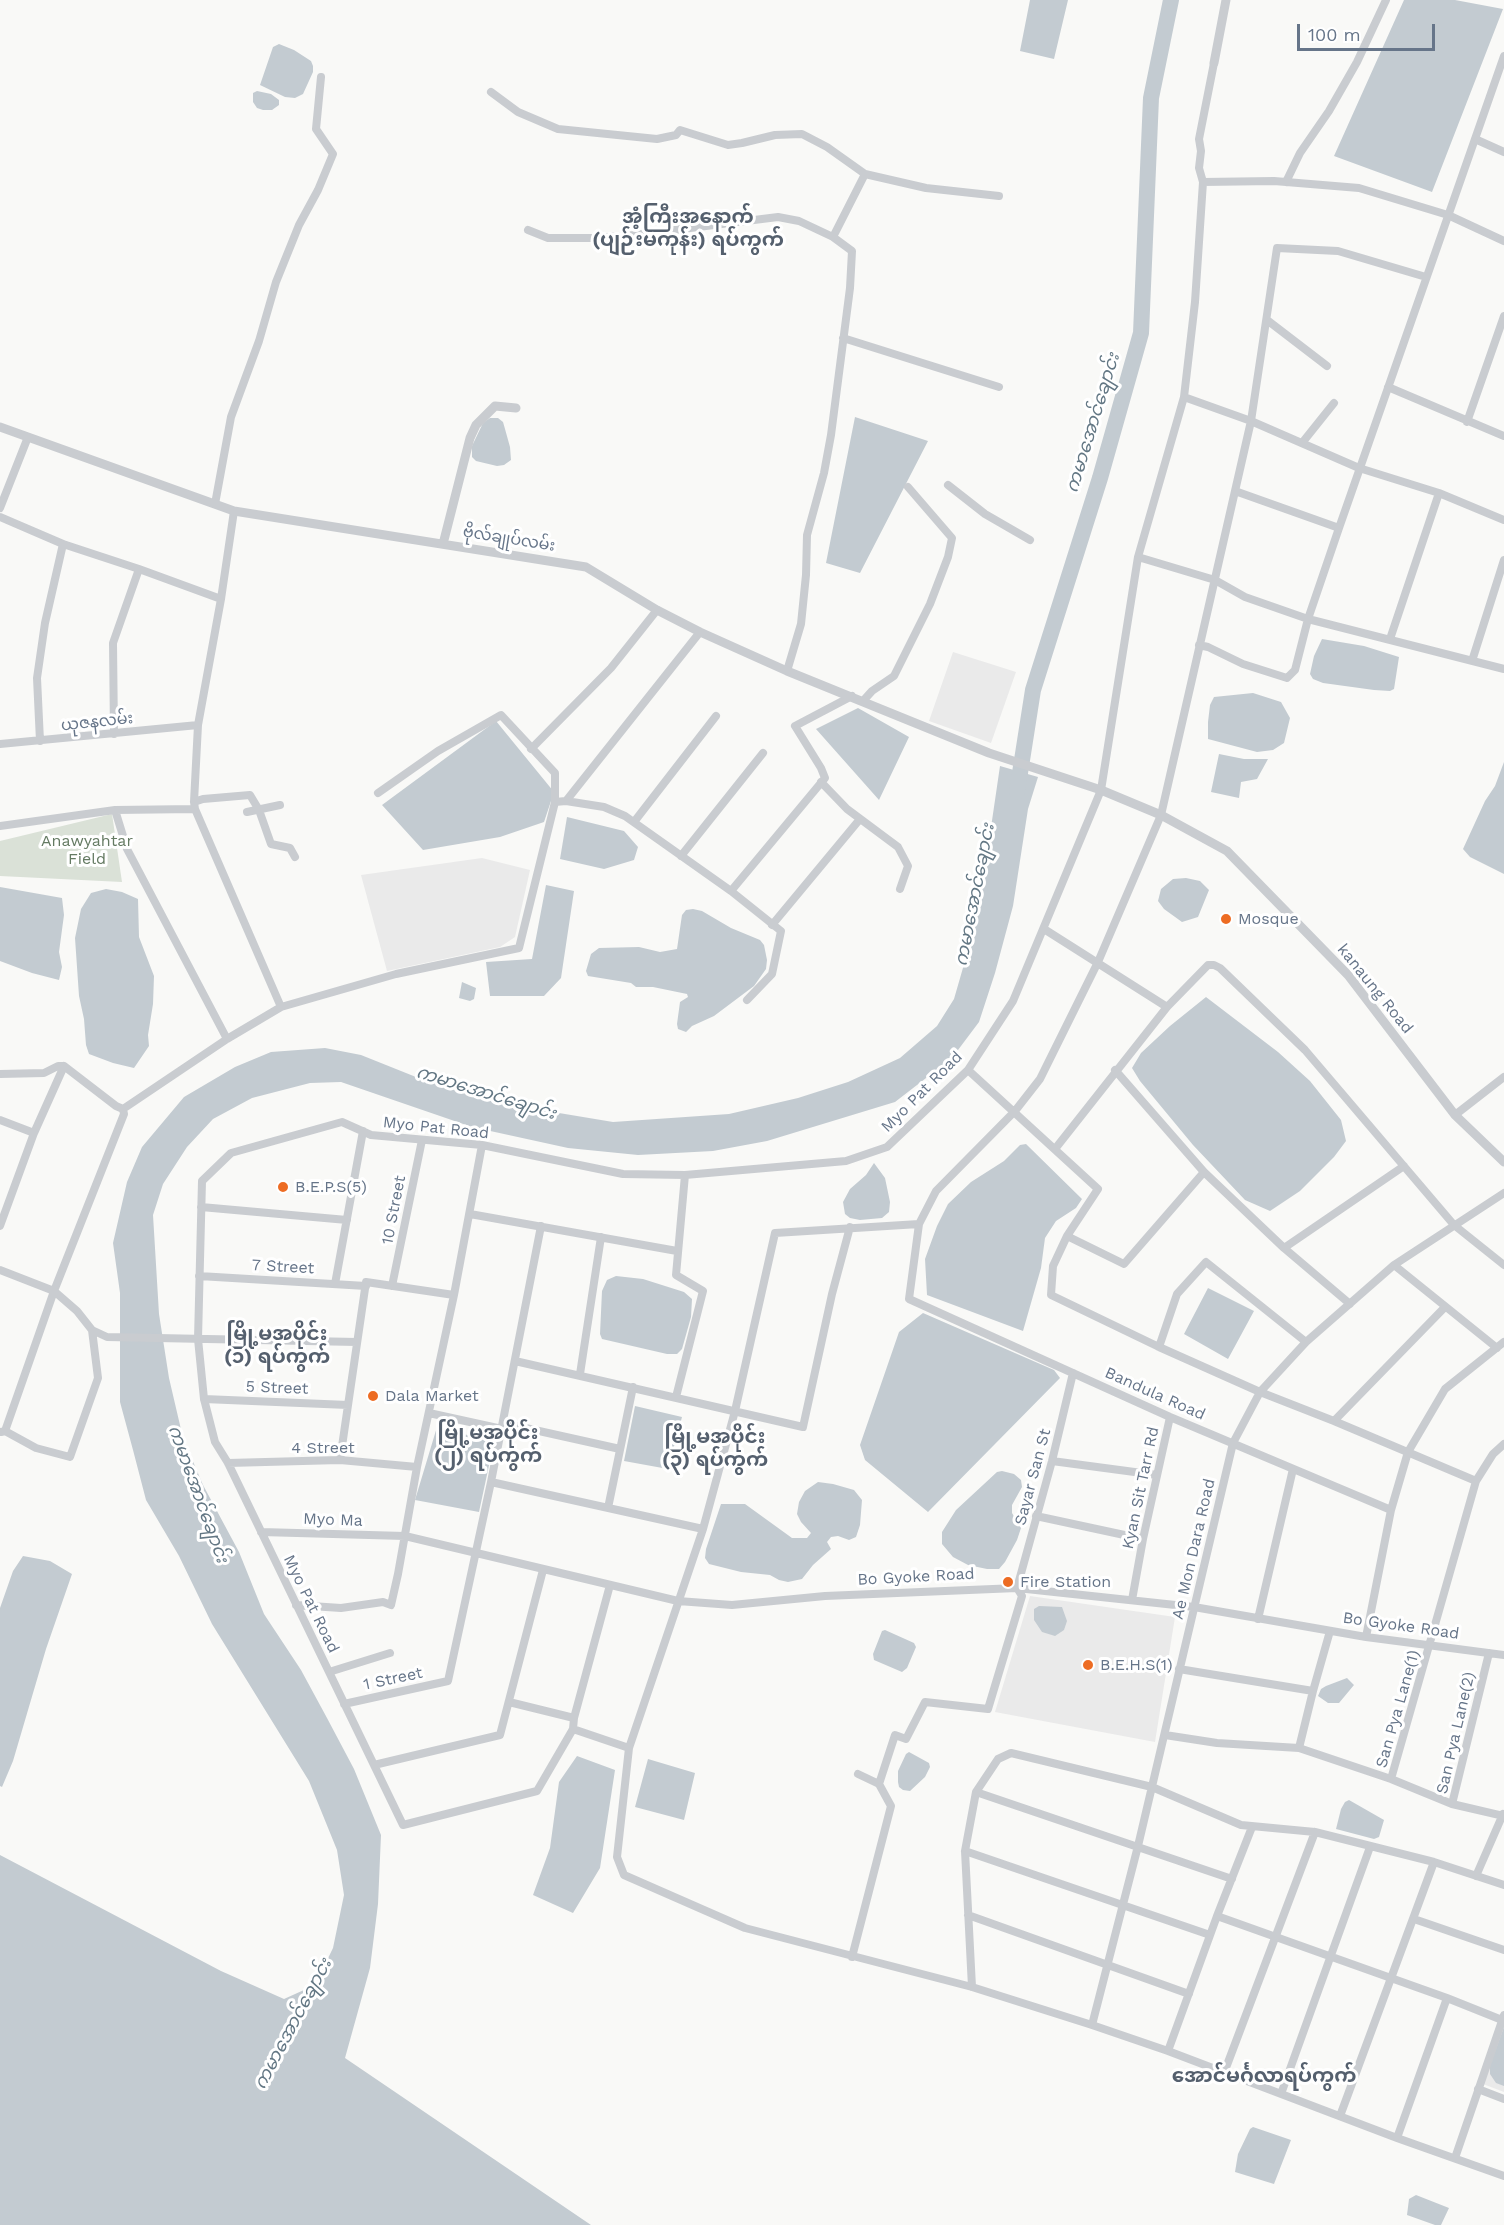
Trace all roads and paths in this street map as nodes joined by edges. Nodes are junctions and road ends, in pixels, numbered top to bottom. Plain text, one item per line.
1 (1226, 0) edge
2 (1386, 0) edge
3 (1503, 60) edge
4 (1214, 63) joint
5 (321, 77) dead end
6 (491, 92) dead end
7 (1475, 139) junction
8 (1504, 152) edge
9 (865, 174) junction
10 (1203, 182) junction
11 (1286, 182) junction
12 (999, 196) dead end
13 (1448, 215) junction
14 (528, 230) dead end
15 (833, 237) junction
16 (1504, 241) edge
17 (1426, 277) junction
18 (1504, 316) edge
19 (1267, 320) junction
20 (843, 338) junction
21 (1327, 366) dead end
22 (999, 387) dead end
23 (1388, 387) junction
24 (1184, 397) junction
25 (1334, 403) dead end
26 (516, 408) dead end
27 (1251, 422) junction
28 (1467, 422) junction
29 (0, 427) edge
30 (1504, 436) edge
31 (28, 437) junction
32 (1302, 443) junction
33 (1359, 468) junction
34 (948, 485) dead end
35 (908, 487) dead end
36 (1235, 491) junction
37 (1439, 494) junction
38 (215, 504) junction
39 (0, 508) edge
40 (234, 511) junction
41 (0, 517) edge
42 (1504, 520) edge
43 (1339, 528) junction
44 (1030, 540) dead end
45 (63, 544) junction
46 (444, 544) junction
47 (1138, 557) junction
48 (1504, 560) edge
49 (139, 568) junction
50 (1215, 580) junction
51 (221, 599) junction
52 (657, 610) junction
53 (1308, 619) junction
54 (700, 632) junction
55 (1390, 639) junction
56 (1199, 645) junction
57 (1472, 661) junction
58 (1504, 669) edge
59 (787, 671) junction
60 (852, 696) junction
61 (863, 701) junction
62 (716, 716) dead end
63 (198, 725) junction
64 (114, 734) junction
65 (40, 741) junction
66 (0, 744) edge
67 (531, 749) junction
68 (763, 753) dead end
69 (1048, 773) joint
70 (821, 782) junction
71 (1101, 790) junction
72 (378, 793) dead end
73 (566, 801) junction
74 (555, 802) junction
75 (195, 805) junction
76 (280, 805) dead end
77 (115, 810) junction
78 (259, 810) junction
79 (247, 812) dead end
80 (1161, 815) junction
81 (860, 819) junction
82 (634, 822) junction
83 (0, 826) edge
84 (295, 856) dead end
85 (681, 856) junction
86 (900, 889) dead end
87 (731, 891) junction
88 (772, 924) junction
89 (1044, 929) junction
90 (1098, 962) junction
91 (747, 1000) dead end
92 (1167, 1006) junction
93 (281, 1007) junction
94 (227, 1039) junction
95 (63, 1066) junction
96 (968, 1070) junction
97 (1116, 1070) junction
98 (0, 1074) edge
99 (1504, 1077) edge
100 (123, 1109) junction
101 (1015, 1111) junction
102 (1455, 1115) junction
103 (0, 1120) edge
104 (363, 1131) junction
105 (34, 1133) junction
106 (422, 1140) junction
107 (482, 1145) junction
108 (1055, 1149) junction
109 (1504, 1162) edge
110 (1404, 1166) junction
111 (1204, 1172) junction
112 (685, 1175) junction
113 (1504, 1193) edge
114 (201, 1207) junction
115 (470, 1214) junction
116 (347, 1220) junction
117 (920, 1224) junction
118 (1454, 1225) junction
119 (0, 1226) edge
120 (541, 1226) junction
121 (850, 1227) junction
122 (1067, 1236) junction
123 (601, 1237) junction
124 (1284, 1248) junction
125 (677, 1251) junction
126 (1394, 1265) junction
127 (1504, 1265) edge
128 (0, 1270) edge
129 (199, 1276) junction
130 (334, 1284) junction
131 (366, 1286) junction
132 (393, 1286) junction
133 (54, 1291) junction
134 (454, 1295) junction
135 (1350, 1304) junction
136 (1445, 1307) junction
137 (92, 1330) junction
138 (198, 1339) junction
139 (357, 1342) junction
140 (1306, 1342) junction
141 (1501, 1345) edge
142 (1159, 1347) junction
143 (515, 1361) junction
144 (1073, 1372) junction
145 (580, 1374) junction
146 (633, 1387) junction
147 (1260, 1392) junction
148 (676, 1397) junction
149 (204, 1399) junction
150 (348, 1404) junction
151 (735, 1411) junction
152 (429, 1413) junction
153 (1170, 1417) junction
154 (1334, 1421) junction
155 (502, 1426) junction
156 (2, 1432) edge
157 (1233, 1443) junction
158 (1504, 1444) edge
159 (620, 1449) junction
160 (1408, 1452) junction
161 (340, 1460) junction
162 (1052, 1461) junction
163 (228, 1463) junction
164 (417, 1467) junction
165 (1293, 1469) junction
166 (1157, 1475) junction
167 (1476, 1481) junction
168 (491, 1482) junction
169 (608, 1508) junction
170 (1391, 1510) junction
171 (1036, 1516) junction
172 (703, 1529) junction
173 (261, 1532) junction
174 (405, 1536) junction
175 (1143, 1539) junction
176 (475, 1552) junction
177 (543, 1570) junction
178 (610, 1585) junction
179 (1017, 1588) junction
180 (1132, 1600) junction
181 (678, 1601) junction
182 (296, 1605) junction
183 (1194, 1607) junction
184 (1258, 1619) junction
185 (1330, 1631) junction
186 (1366, 1637) junction
187 (1430, 1646) junction
188 (390, 1653) dead end
189 (1489, 1653) junction
190 (1504, 1655) edge
191 (1179, 1669) junction
192 (329, 1672) junction
193 (1313, 1691) junction
194 (509, 1702) junction
195 (344, 1704) junction
196 (574, 1718) junction
197 (573, 1729) junction
198 (1165, 1735) junction
199 (629, 1748) junction
200 (1299, 1748) junction
201 (374, 1765) junction
202 (858, 1774) dead end
203 (1391, 1779) junction
204 (879, 1784) junction
205 (1152, 1787) junction
206 (976, 1792) junction
207 (1452, 1804) junction
208 (1504, 1815) edge
209 (1252, 1827) junction
210 (1315, 1832) junction
211 (1138, 1846) junction
212 (1370, 1847) junction
213 (965, 1851) junction
214 (1434, 1862) junction
215 (1476, 1876) junction
216 (1232, 1879) junction
217 (1504, 1885) edge
218 (1124, 1906) junction
219 (968, 1915) junction
220 (1217, 1916) junction
221 (1414, 1919) junction
222 (1210, 1935) junction
223 (1274, 1936) junction
224 (1504, 1950) edge
225 (852, 1957) junction
226 (1332, 1957) junction
227 (1108, 1966) junction
228 (1392, 1978) junction
229 (972, 1987) junction
230 (1189, 1994) junction
231 (1447, 1998) junction
232 (1503, 2018) edge
233 (1092, 2025) junction
234 (1168, 2051) junction
235 (1224, 2073) junction
236 (1478, 2090) junction
237 (1281, 2094) junction
238 (1504, 2099) edge
239 (1340, 2116) junction
240 (1397, 2138) junction
241 (1455, 2158) junction
242 (1504, 2176) edge

1 - 4 street
2 - 11 street
3 - 7 street
4 - 10 street, Myo Pat Road
5 - 38 street
6 - 9 street
7 - 8 street
7 - 13 street
9 - 12 street
9 - 15 street
10 - 11 street
10 - 24 street, Myo Pat Road
11 - 13 street
13 - 16 street
13 - 17 street
14 - 15 street
15 - 20 street
17 - 19 street
17 - 23 street
18 - 28 street
19 - 21 street
19 - 27 street
20 - 22 street
20 - 59 street
23 - 28 street
23 - 33 street
24 - 27 street
24 - 47 street, Myo Pat Road
25 - 32 street
26 - 46 street
27 - 32 street
27 - 36 street
28 - 30 street
29 - 31 street, ဗိုလ်ချုပ်လမ်း
31 - 38 street, ဗိုလ်ချုပ်လမ်း
31 - 39 street
32 - 33 street
33 - 37 street
33 - 43 street
34 - 44 street
35 - 61 street
36 - 43 street
36 - 50 street
37 - 42 street
37 - 55 street
38 - 40 street, ဗိုလ်ချုပ်လမ်း
40 - 46 street, ဗိုလ်ချုပ်လမ်း
40 - 51 street
41 - 45 street
43 - 53 street
45 - 49 street
45 - 65 street
46 - 52 street, ဗိုလ်ချုပ်လမ်း
47 - 50 street
47 - 71 street, Myo Pat Road
48 - 57 street
49 - 51 street
49 - 64 street
50 - 53 street
50 - 56 street
51 - 63 street
52 - 54 street, ဗိုလ်ချုပ်လမ်း
52 - 67 street
53 - 55 street
53 - 56 street
54 - 59 street, ဗိုလ်ချုပ်လမ်း
54 - 73 street
55 - 57 street
56 - 80 street
57 - 58 street
59 - 60 street, ဗိုလ်ချုပ်လမ်း
60 - 61 street, ဗိုလ်ချုပ်လမ်း
60 - 70 street
61 - 69 street, ဗိုလ်ချုပ်လမ်း
62 - 82 street
63 - 64 street, ယုဇနလမ်း
63 - 75 street
64 - 65 street, ယုဇနလမ်း
65 - 66 street, ယုဇနလမ်း
67 - 72 street
67 - 74 street
68 - 85 street
69 - 71 street, kanaung Road
70 - 81 street
70 - 87 street
71 - 80 street, kanaung Road
71 - 89 street, Myo Pat Road
73 - 74 street
73 - 82 street
74 - 93 street
75 - 77 street
75 - 78 street
75 - 93 street
76 - 78 street
77 - 83 street
77 - 94 street
78 - 79 street
78 - 84 street
80 - 90 street
80 - 102 street, kanaung Road
81 - 86 street
81 - 88 street
82 - 85 street
85 - 87 street
87 - 88 street
88 - 91 street
89 - 90 street
89 - 96 street, Myo Pat Road
90 - 92 street
90 - 101 street
92 - 97 street
92 - 110 street
93 - 94 street
94 - 100 street
95 - 98 street
95 - 100 street
95 - 105 street
96 - 101 street
96 - 112 street, Myo Pat Road
97 - 108 street
97 - 111 street
99 - 102 street
100 - 133 street
101 - 108 street
101 - 117 street
102 - 109 street, kanaung Road
103 - 105 street
104 - 106 street, Myo Pat Road
104 - 114 street, Myo Pat Road
104 - 116 street
105 - 119 street
106 - 107 street, Myo Pat Road
106 - 132 street, 10 Street
107 - 112 street, Myo Pat Road
107 - 115 street
108 - 122 street
110 - 118 street
110 - 124 street
111 - 122 street
111 - 124 street
112 - 125 street
113 - 118 street, Ae Mon Dara Road
114 - 116 street
114 - 129 street, Myo Pat Road
115 - 120 street
115 - 134 street
116 - 130 street
117 - 121 street
117 - 144 street, Bandula Road
118 - 126 street, Ae Mon Dara Road
118 - 127 street
120 - 123 street
120 - 143 street
121 - 151 street
121 - 151 street
122 - 142 street
123 - 125 street
123 - 145 street
124 - 135 street
125 - 148 street
126 - 135 street, Ae Mon Dara Road
126 - 136 street
128 - 133 street
129 - 130 street, 7 Street
129 - 138 street, Myo Pat Road
130 - 131 street, 7 Street
131 - 132 street, 7 Street
131 - 139 street
132 - 134 street, 7 Street
133 - 137 street
133 - 156 street
134 - 152 street
135 - 140 street, Ae Mon Dara Road
136 - 141 street
136 - 154 street
137 - 138 street
137 - 156 street
138 - 139 street
138 - 149 street, Myo Pat Road
139 - 150 street
140 - 142 street
140 - 147 street, Ae Mon Dara Road
141 - 160 street
142 - 147 street
143 - 145 street
143 - 155 street
144 - 153 street, Bandula Road
144 - 162 street, Sayar San St
145 - 146 street
146 - 148 street
146 - 159 street
147 - 154 street
147 - 157 street, Ae Mon Dara Road
148 - 151 street
149 - 150 street, 5 Street
149 - 163 street, Myo Pat Road
150 - 161 street
151 - 172 street
152 - 155 street
152 - 164 street
153 - 157 street, Bandula Road
153 - 166 street, Kyan Sit Tarr Rd
154 - 160 street
155 - 159 street
155 - 168 street
157 - 165 street, Bandula Road
157 - 183 street, Ae Mon Dara Road
158 - 167 street, San Pya Lane(1)
159 - 169 street
160 - 167 street
160 - 170 street
161 - 163 street, 4 Street
161 - 164 street, 4 Street
162 - 166 street
162 - 171 street, Sayar San St
163 - 173 street, Myo Pat Road
164 - 174 street
165 - 170 street, Bandula Road
165 - 184 street
166 - 175 street, Kyan Sit Tarr Rd
167 - 187 street, San Pya Lane(1)
168 - 169 street
168 - 176 street
169 - 172 street
170 - 186 street
171 - 175 street
171 - 179 street, Sayar San St
172 - 181 street
173 - 174 street, Myo Ma
173 - 182 street, Myo Pat Road
174 - 176 street, Myo Ma
174 - 182 street
175 - 180 street, Kyan Sit Tarr Rd
176 - 177 street, Bo Gyoke Road
176 - 195 street, 1 Street
177 - 178 street, Bo Gyoke Road
177 - 194 street
178 - 181 street, Bo Gyoke Road
178 - 196 street
179 - 180 street, Bo Gyoke Road
179 - 181 street, Bo Gyoke Road
179 - 204 street, Sayar San St
180 - 183 street, Bo Gyoke Road
181 - 199 street
182 - 192 street, Myo Pat Road
183 - 184 street, Bo Gyoke Road
183 - 191 street, Ae Mon Dara Road
184 - 185 street, Bo Gyoke Road
185 - 186 street, Bo Gyoke Road
185 - 193 street
186 - 187 street, Bo Gyoke Road
187 - 189 street, Bo Gyoke Road
187 - 203 street, San Pya Lane(1)
188 - 192 street
189 - 190 street, Bo Gyoke Road
189 - 207 street, San Pya Lane(2)
191 - 193 street
191 - 198 street, Ae Mon Dara Road
192 - 195 street, Myo Pat Road
193 - 200 street
194 - 196 street
194 - 201 street
195 - 201 street, Myo Pat Road
196 - 197 street
197 - 199 street
197 - 201 street, Myo Pat Road
198 - 200 street
198 - 205 street, Ae Mon Dara Road
199 - 225 street
200 - 203 street
202 - 204 street
203 - 207 street
204 - 225 street
205 - 206 street
205 - 209 street
205 - 211 street, Ae Mon Dara Road
206 - 211 street
206 - 213 street
207 - 208 street, San Pya Lane(2)
208 - 215 street
209 - 210 street
209 - 216 street
210 - 212 street
210 - 223 street
211 - 216 street
211 - 218 street, Ae Mon Dara Road
212 - 214 street
212 - 226 street
213 - 218 street
213 - 219 street
214 - 215 street
214 - 221 street
215 - 217 street
216 - 220 street
218 - 222 street
218 - 227 street, Ae Mon Dara Road
219 - 227 street
219 - 229 street
220 - 222 street
220 - 223 street
221 - 224 street
221 - 228 street
222 - 230 street
223 - 226 street
223 - 235 street
225 - 229 street
226 - 228 street
226 - 237 street
227 - 230 street
227 - 233 street, Ae Mon Dara Road
228 - 231 street
228 - 239 street
229 - 233 street
230 - 234 street
231 - 232 street
231 - 240 street
232 - 236 street
233 - 234 street
234 - 235 street
235 - 237 street
236 - 238 street
236 - 241 street
237 - 239 street
239 - 240 street
240 - 241 street
241 - 242 street

